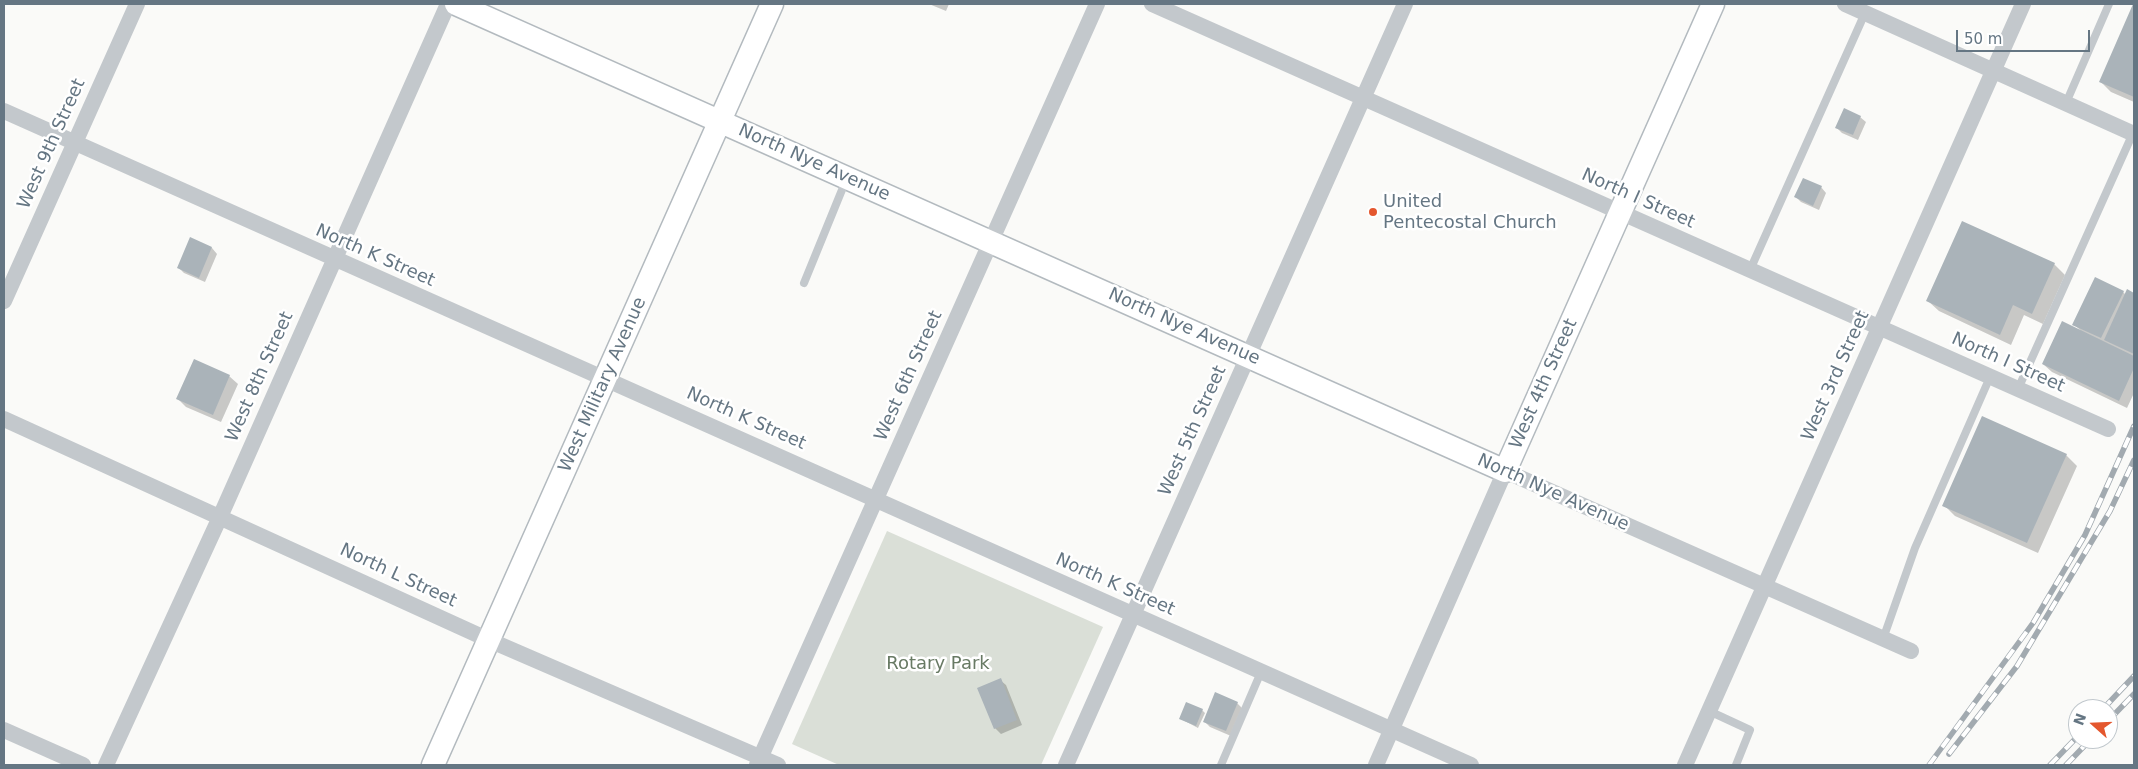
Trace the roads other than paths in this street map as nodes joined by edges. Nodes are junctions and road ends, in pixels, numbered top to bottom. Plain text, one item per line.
1 (137, 4) edge
2 (448, 4) edge
3 (456, 4) edge
4 (772, 4) edge
5 (1098, 4) edge
6 (1152, 4) edge
7 (1405, 4) edge
8 (1713, 4) edge
9 (1845, 4) edge
10 (2023, 4) edge
11 (2109, 4) edge
12 (1866, 13) junction
13 (1994, 70) junction
14 (1363, 98) junction
15 (2066, 103) junction
16 (4, 111) edge
17 (721, 122) junction
18 (2133, 134) edge
19 (74, 142) junction
20 (847, 177) junction
21 (1619, 213) junction
22 (992, 242) junction
23 (334, 260) junction
24 (1750, 270) junction
25 (804, 283) dead end
26 (4, 301) edge
27 (1879, 328) junction
28 (1249, 356) junction
29 (1990, 377) junction
30 (606, 379) junction
31 (2018, 389) junction
32 (4, 419) edge
33 (2108, 429) dead end
34 (1505, 472) junction
35 (876, 500) junction
36 (220, 517) junction
37 (1764, 586) junction
38 (1132, 615) junction
39 (1883, 639) junction
40 (489, 640) junction
41 (1911, 651) dead end
42 (1261, 672) junction
43 (1709, 711) junction
44 (4, 730) edge
45 (1392, 730) junction
46 (759, 761) edge
47 (83, 765) edge
48 (106, 765) edge
49 (433, 765) edge
50 (778, 765) edge
51 (1066, 765) edge
52 (1221, 765) edge
53 (1376, 765) edge
54 (1472, 765) edge
55 (1685, 765) edge
56 (1736, 765) edge

1 - 19 street, West 9th Street
2 - 23 street, West 8th Street
3 - 17 street, North Nye Avenue
4 - 17 street, West Military Avenue
5 - 22 street, West 6th Street
6 - 14 street, North I Street
7 - 14 street, West 5th Street
8 - 21 street, West 4th Street
9 - 12 street
10 - 13 street, West 3rd Street
11 - 15 lane
12 - 13 street
12 - 24 lane
13 - 15 street
13 - 27 street, West 3rd Street
14 - 21 street, North I Street
14 - 28 street, West 5th Street
15 - 18 street
16 - 19 street, North K Street
17 - 20 street, North Nye Avenue
17 - 30 street, West Military Avenue
18 - 31 lane
19 - 23 street, North K Street
19 - 26 street, West 9th Street
20 - 22 street, North Nye Avenue
20 - 25 lane
21 - 24 street, North I Street
21 - 34 street, West 4th Street
22 - 28 street, North Nye Avenue
22 - 35 street, West 6th Street
23 - 30 street, North K Street
23 - 36 street, West 8th Street
24 - 27 street, North I Street
27 - 29 street, North I Street
27 - 37 street, West 3rd Street
28 - 34 street, North Nye Avenue
28 - 38 street, West 5th Street
29 - 31 street, North I Street
29 - 39 lane
30 - 35 street, North K Street
30 - 40 street, West Military Avenue
31 - 33 street, North I Street
32 - 36 street, North L Street
34 - 37 street, North Nye Avenue
34 - 45 street, West 4th Street
35 - 38 street, North K Street
35 - 46 street, West 6th Street
36 - 40 street, North L Street
36 - 48 street, West 8th Street
37 - 39 street, North Nye Avenue
37 - 43 street, West 3rd Street
38 - 42 street, North K Street
38 - 51 street, West 5th Street
39 - 41 street, North Nye Avenue
40 - 46 street, North L Street
40 - 49 street, West Military Avenue
42 - 45 street, North K Street
42 - 52 lane
43 - 55 street, West 3rd Street
43 - 56 lane
44 - 47 street
45 - 53 street, West 4th Street
45 - 54 street, North K Street
46 - 50 street, North L Street

